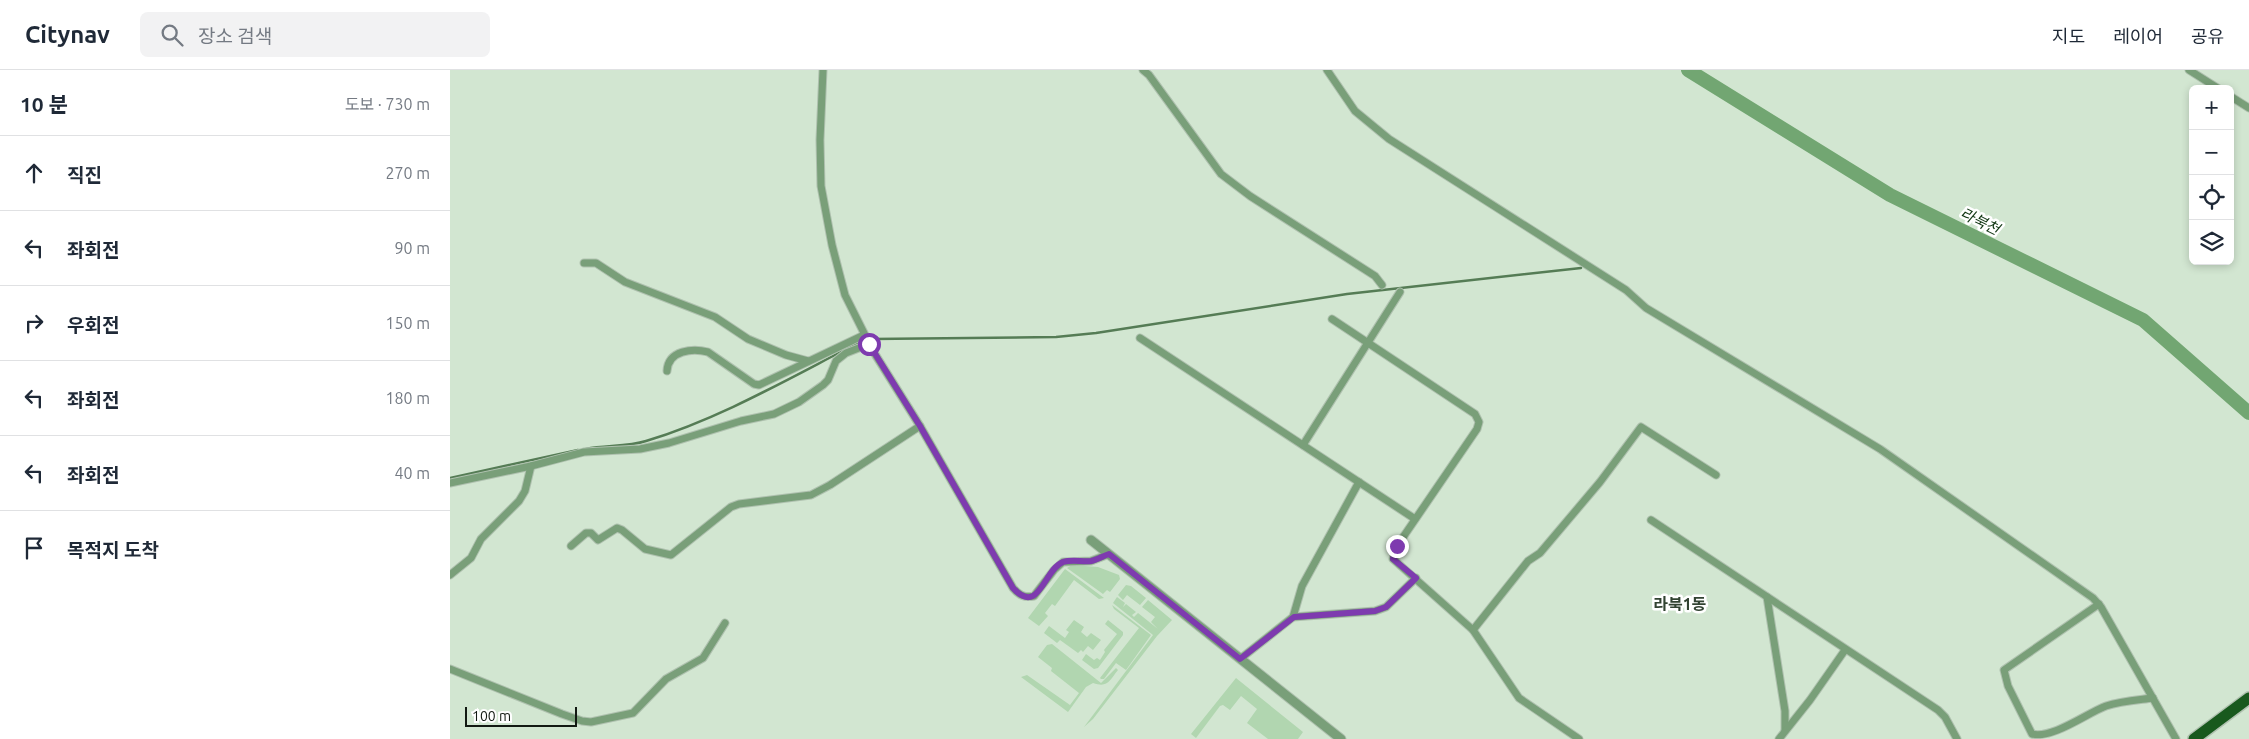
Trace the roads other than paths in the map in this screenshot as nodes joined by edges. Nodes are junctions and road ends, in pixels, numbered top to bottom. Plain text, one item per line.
1 (823, 70) edge
2 (1143, 70) edge
3 (1327, 70) edge
4 (2189, 70) edge
5 (2212, 85) edge
6 (2234, 99) edge
7 (2249, 108) edge
8 (584, 263) dead end
9 (1382, 285) dead end
10 (1400, 292) dead end
11 (1332, 319) dead end
12 (864, 335) junction
13 (1140, 338) dead end
14 (1368, 343) junction
15 (869, 344) junction
16 (808, 361) junction
17 (667, 371) dead end
18 (920, 426) junction
19 (1303, 445) junction
20 (530, 466) junction
21 (1716, 475) dead end
22 (1359, 482) junction
23 (450, 483) edge
24 (1415, 519) junction
25 (1651, 520) dead end
26 (1091, 540) dead end
27 (571, 546) dead end
28 (1109, 554) junction
29 (450, 575) edge
30 (1416, 578) junction
31 (1767, 597) junction
32 (2099, 604) junction
33 (1294, 617) junction
34 (725, 624) dead end
35 (1473, 630) junction
36 (1845, 650) junction
37 (1240, 659) junction
38 (450, 669) edge
39 (2153, 698) junction
40 (2249, 698) edge
41 (1785, 730) junction
42 (1340, 739) edge
43 (1579, 739) edge
44 (1779, 739) edge
45 (1957, 739) edge
46 (2176, 739) edge
47 (2194, 739) edge

1 - 12 street
2 - 9 street
3 - 32 street
4 - 5 street
6 - 7 street
8 - 16 street
10 - 14 street
11 - 14 street
12 - 15 street
12 - 16 street
13 - 19 street
14 - 19 street
14 - 24 street
15 - 18 street
15 - 20 street
16 - 17 street
18 - 27 street
18 - 28 street
19 - 22 street
20 - 23 street
20 - 29 street
21 - 35 street
22 - 24 street
22 - 33 street
24 - 30 street
25 - 31 street
26 - 28 street
28 - 37 street
30 - 33 street
30 - 35 street
31 - 36 street
31 - 41 street
32 - 39 street
32 - 39 street
33 - 37 street
34 - 38 street
35 - 43 street
36 - 41 street
36 - 45 street
37 - 42 street
39 - 46 street
40 - 47 highway
41 - 44 street

